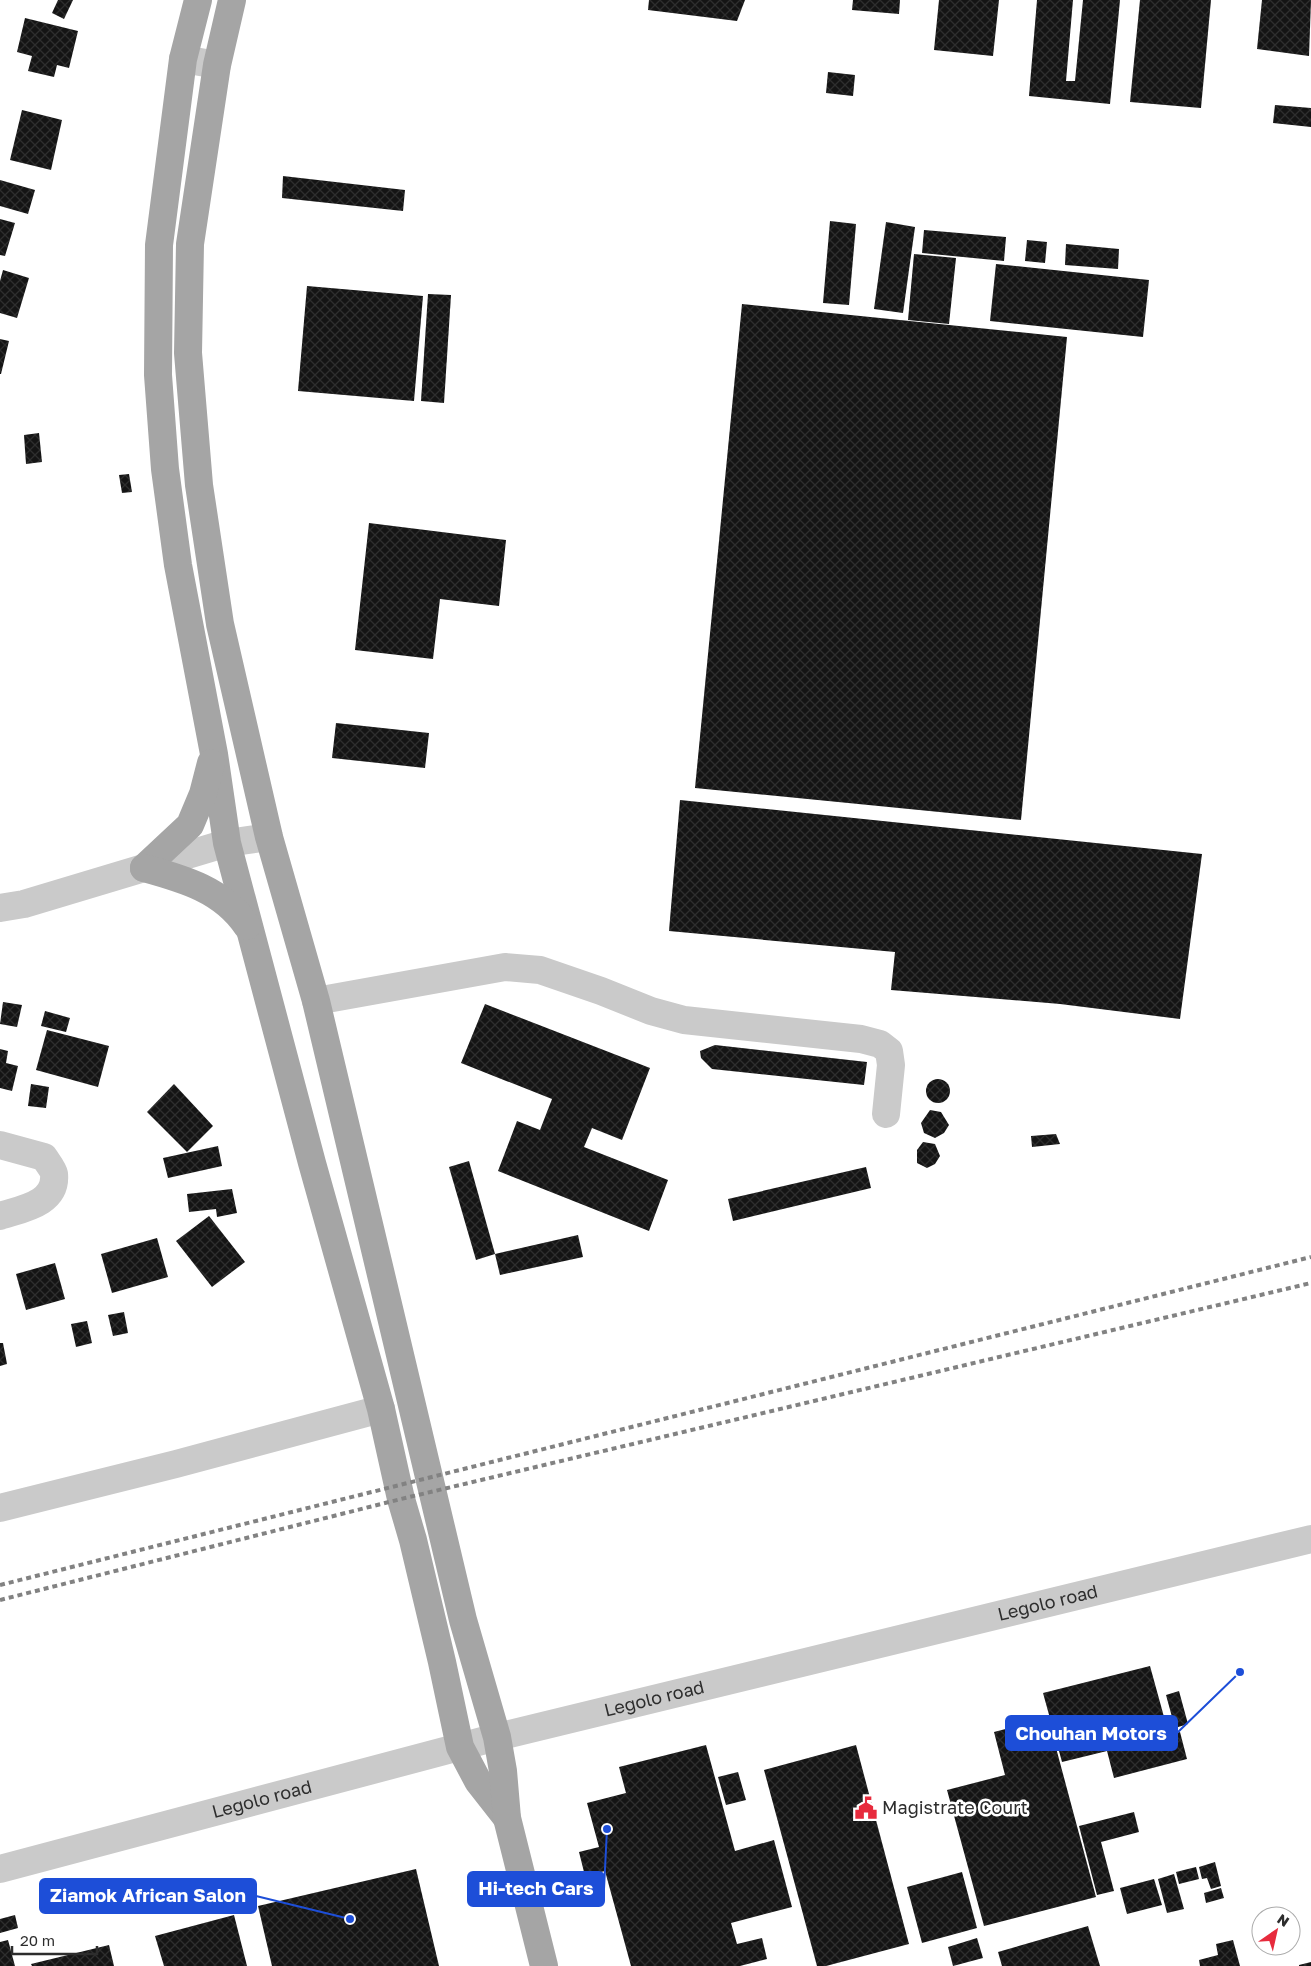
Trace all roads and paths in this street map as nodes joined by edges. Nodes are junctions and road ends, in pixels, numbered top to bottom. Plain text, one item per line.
1 (198, 0) edge
2 (232, 0) edge
3 (182, 59) junction
4 (217, 65) junction
5 (214, 754) junction
6 (270, 838) junction
7 (228, 843) junction
8 (144, 868) junction
9 (0, 908) edge
10 (250, 930) junction
11 (316, 1001) junction
12 (886, 1114) dead end
13 (0, 1145) edge
14 (0, 1216) edge
15 (381, 1409) junction
16 (0, 1508) edge
17 (1311, 1539) edge
18 (497, 1737) junction
19 (460, 1747) junction
20 (507, 1818) junction
21 (0, 1869) edge
22 (544, 1966) edge

1 - 3 main road
2 - 4 main road
3 - 4 street
3 - 5 main road
4 - 6 main road
5 - 7 main road
5 - 8 main road
6 - 7 street
6 - 11 main road
7 - 8 street
7 - 10 main road
8 - 9 street
8 - 10 main road
10 - 15 main road
11 - 12 street
11 - 18 main road
13 - 14 street
15 - 16 street
15 - 19 main road
17 - 18 street, Legolo road
18 - 19 street, Legolo road
18 - 20 main road
19 - 20 main road
19 - 21 street, Legolo road
20 - 22 main road

